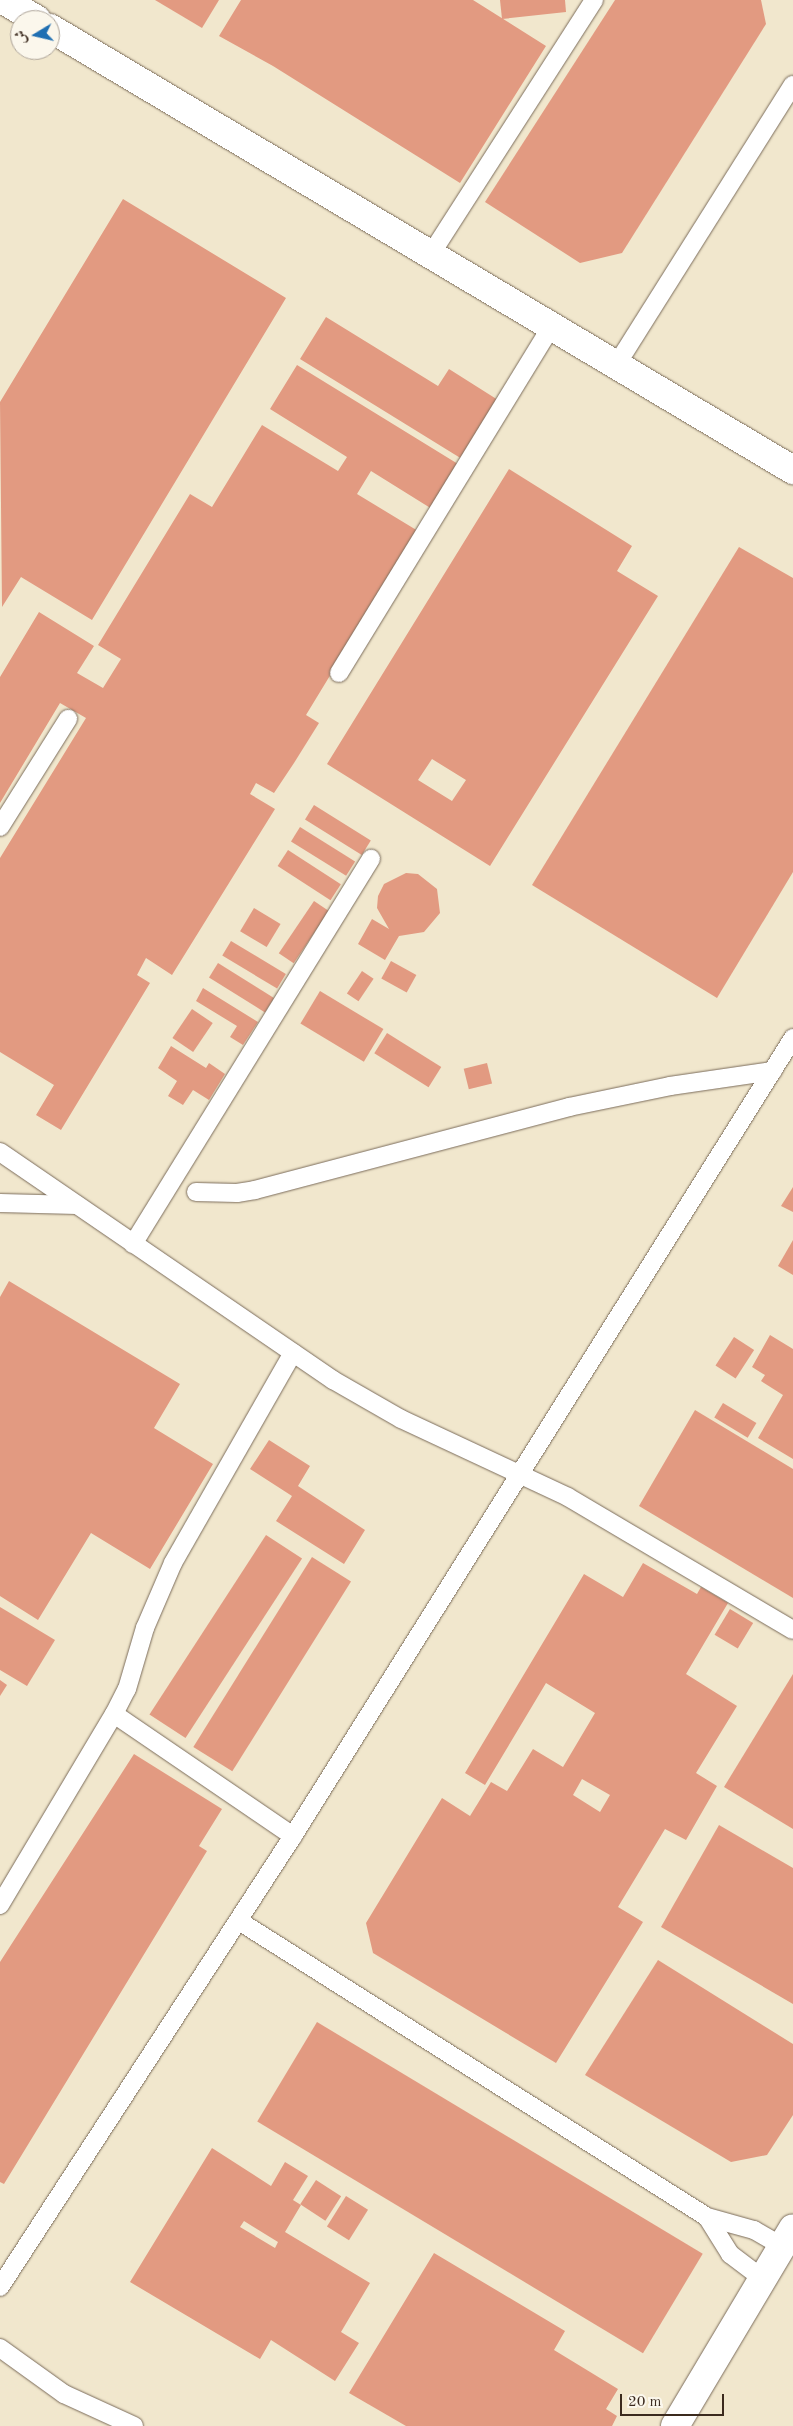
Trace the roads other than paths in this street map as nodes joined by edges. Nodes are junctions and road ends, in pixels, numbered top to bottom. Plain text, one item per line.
1 (3, 0) edge
2 (594, 0) edge
3 (20, 10) edge
4 (60, 34) edge
5 (793, 85) edge
6 (431, 254) junction
7 (552, 326) junction
8 (617, 364) junction
9 (793, 470) edge
10 (339, 673) dead end
11 (68, 719) dead end
12 (0, 827) edge
13 (371, 859) dead end
14 (793, 1038) edge
15 (773, 1071) junction
16 (0, 1152) edge
17 (196, 1192) dead end
18 (0, 1203) edge
19 (77, 1205) junction
20 (133, 1244) junction
21 (293, 1353) junction
22 (521, 1475) junction
23 (793, 1630) edge
24 (114, 1714) junction
25 (293, 1836) junction
26 (0, 1906) edge
27 (239, 1921) junction
28 (707, 2217) junction
29 (788, 2237) edge
30 (763, 2279) junction
31 (0, 2287) edge
32 (0, 2348) edge
33 (134, 2426) edge
34 (675, 2426) edge

1 - 3 street
2 - 6 lane
4 - 6 street
5 - 8 lane
6 - 7 street
7 - 8 street
7 - 10 lane
8 - 9 street
11 - 12 lane
13 - 20 lane
14 - 15 lane
15 - 17 lane
15 - 22 lane
16 - 19 lane
18 - 19 lane
19 - 20 lane
20 - 21 lane
21 - 22 lane
21 - 24 lane
22 - 23 lane
22 - 25 lane
24 - 25 lane
24 - 26 lane
25 - 27 lane
27 - 28 lane
27 - 31 lane
28 - 29 lane
28 - 30 lane
29 - 30 street
30 - 34 street
32 - 33 lane

